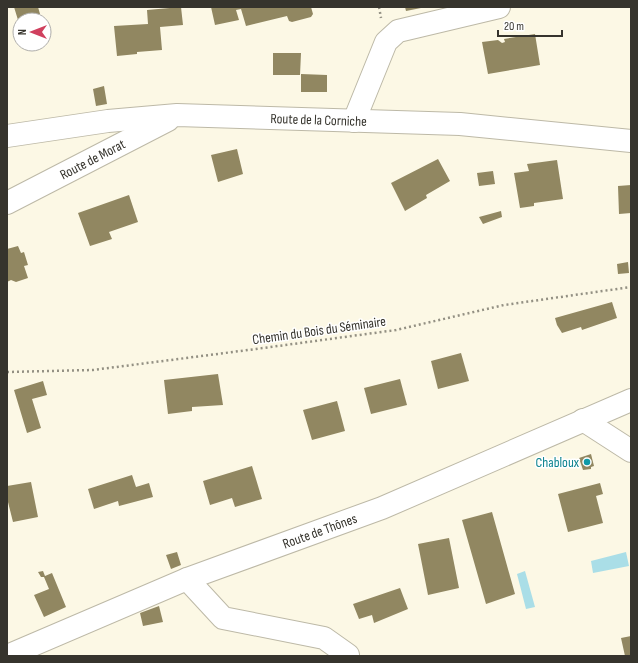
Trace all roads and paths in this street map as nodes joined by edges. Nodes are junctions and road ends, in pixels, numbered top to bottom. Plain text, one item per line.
1 (499, 7) edge
2 (177, 115) junction
3 (354, 121) junction
4 (7, 136) edge
5 (631, 141) edge
6 (7, 203) edge
7 (631, 287) edge
8 (7, 372) edge
9 (631, 400) edge
10 (583, 420) junction
11 (631, 451) edge
12 (187, 579) junction
13 (348, 654) dead end
14 (7, 656) edge

1 - 3 street
2 - 3 street, Route de la Corniche
2 - 4 street, Route de la Corniche
2 - 6 street, Route de Morat
3 - 5 street, Route de la Corniche
7 - 8 path, Chemin du Bois du Séminaire
9 - 10 street, Route de Thônes
10 - 11 street
10 - 12 street, Route de Thônes
12 - 13 street
12 - 14 street, Route de Thônes

